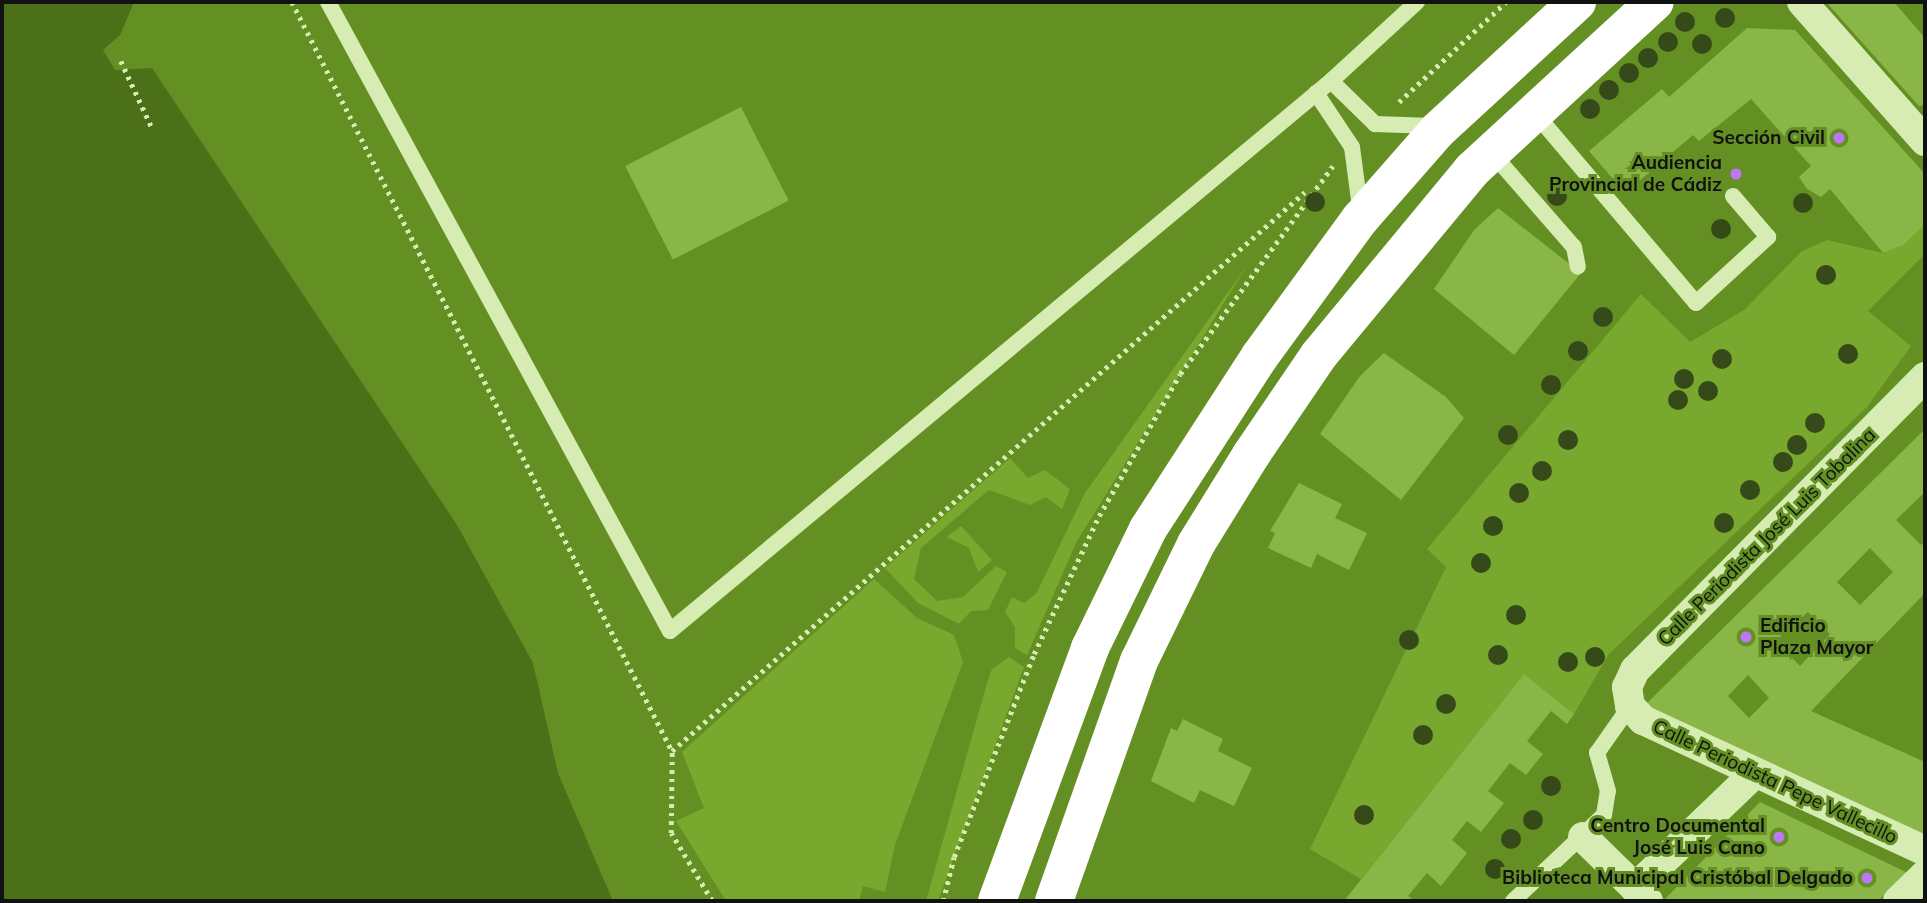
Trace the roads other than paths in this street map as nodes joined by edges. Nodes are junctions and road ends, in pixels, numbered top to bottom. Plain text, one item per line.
1 (328, 2) edge
2 (1418, 2) edge
3 (1577, 2) edge
4 (1655, 2) edge
5 (1802, 2) edge
6 (1331, 81) junction
7 (1316, 93) junction
8 (1534, 112) junction
9 (1445, 123) junction
10 (1925, 141) edge
11 (1491, 152) junction
12 (1733, 196) dead end
13 (1360, 219) junction
14 (1578, 267) dead end
15 (1925, 377) edge
16 (1630, 706) junction
17 (1753, 775) junction
18 (1583, 837) junction
19 (1925, 851) edge
20 (1925, 875) edge
21 (1642, 895) edge
22 (997, 901) edge
23 (1054, 901) edge
24 (1513, 901) edge
25 (1898, 901) edge

1 - 7 lane
2 - 6 lane
3 - 9 highway
4 - 8 highway
5 - 10 street
6 - 7 lane
6 - 9 lane
7 - 13 lane
8 - 11 highway
8 - 12 lane
9 - 13 highway
11 - 14 lane
11 - 23 highway
13 - 22 highway
15 - 16 street, Calle Periodista José Luis Tobalina
16 - 17 street, Calle Periodista Pepe Vallecillo
16 - 18 lane
17 - 19 street, Calle Periodista Pepe Vallecillo
17 - 21 street
18 - 21 street
18 - 24 lane
20 - 25 street

